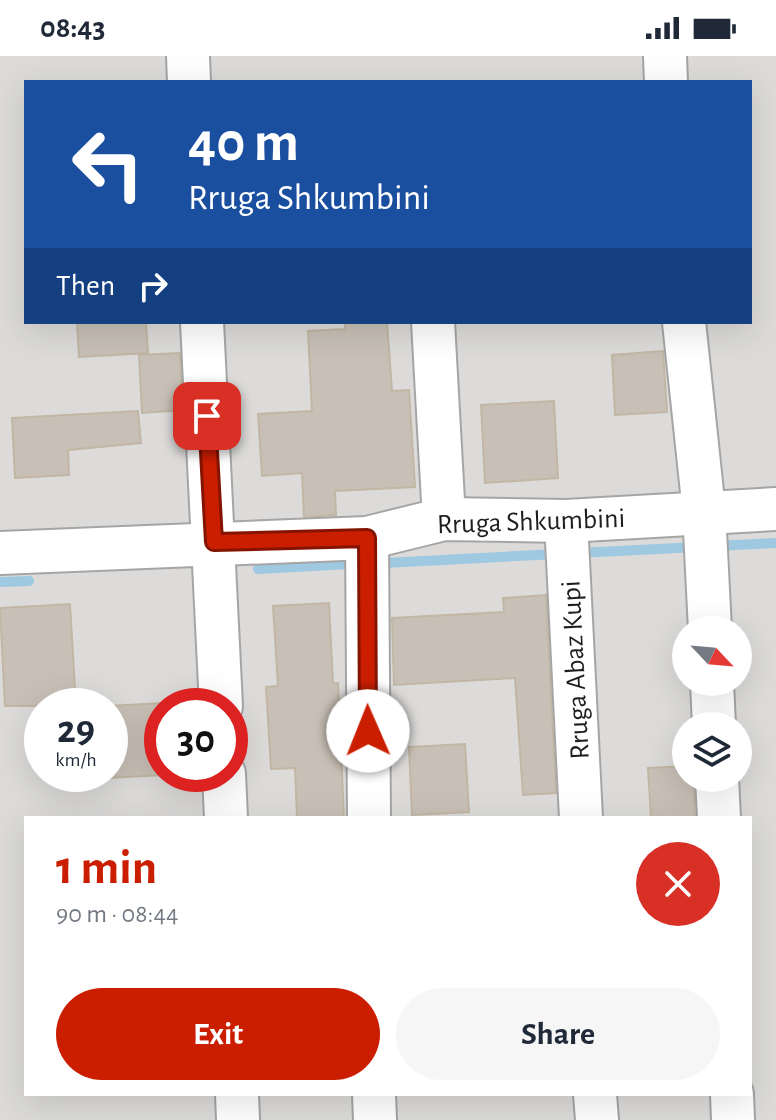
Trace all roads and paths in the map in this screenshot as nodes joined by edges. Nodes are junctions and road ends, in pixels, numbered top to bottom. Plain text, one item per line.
1 (188, 56) edge
2 (665, 56) edge
3 (189, 80) edge
4 (666, 80) edge
5 (202, 324) edge
6 (433, 324) edge
7 (684, 324) edge
8 (776, 509) edge
9 (704, 511) junction
10 (444, 519) junction
11 (566, 521) junction
12 (367, 538) junction
13 (214, 542) junction
14 (0, 553) edge
15 (709, 616) edge
16 (220, 688) edge
17 (225, 792) edge
18 (718, 792) edge
19 (226, 816) edge
20 (369, 816) edge
21 (581, 816) edge
22 (719, 816) edge
23 (237, 1096) edge
24 (374, 1096) edge
25 (595, 1096) edge
26 (732, 1096) edge
27 (238, 1120) edge
28 (375, 1120) edge
29 (597, 1120) edge
30 (733, 1120) edge

1 - 3 street
2 - 4 street
5 - 13 street
6 - 10 street
7 - 9 street
8 - 9 street, Rruga Shkumbini
9 - 11 street, Rruga Shkumbini
9 - 15 street
10 - 11 street, Rruga Shkumbini
10 - 12 street, Rruga Shkumbini
11 - 21 street, Rruga Abaz Kupi
12 - 13 street, Rruga Shkumbini
12 - 20 street
13 - 14 street, Rruga Shkumbini
13 - 16 street
17 - 19 street
18 - 22 street
23 - 27 street
24 - 28 street
25 - 29 street
26 - 30 street

